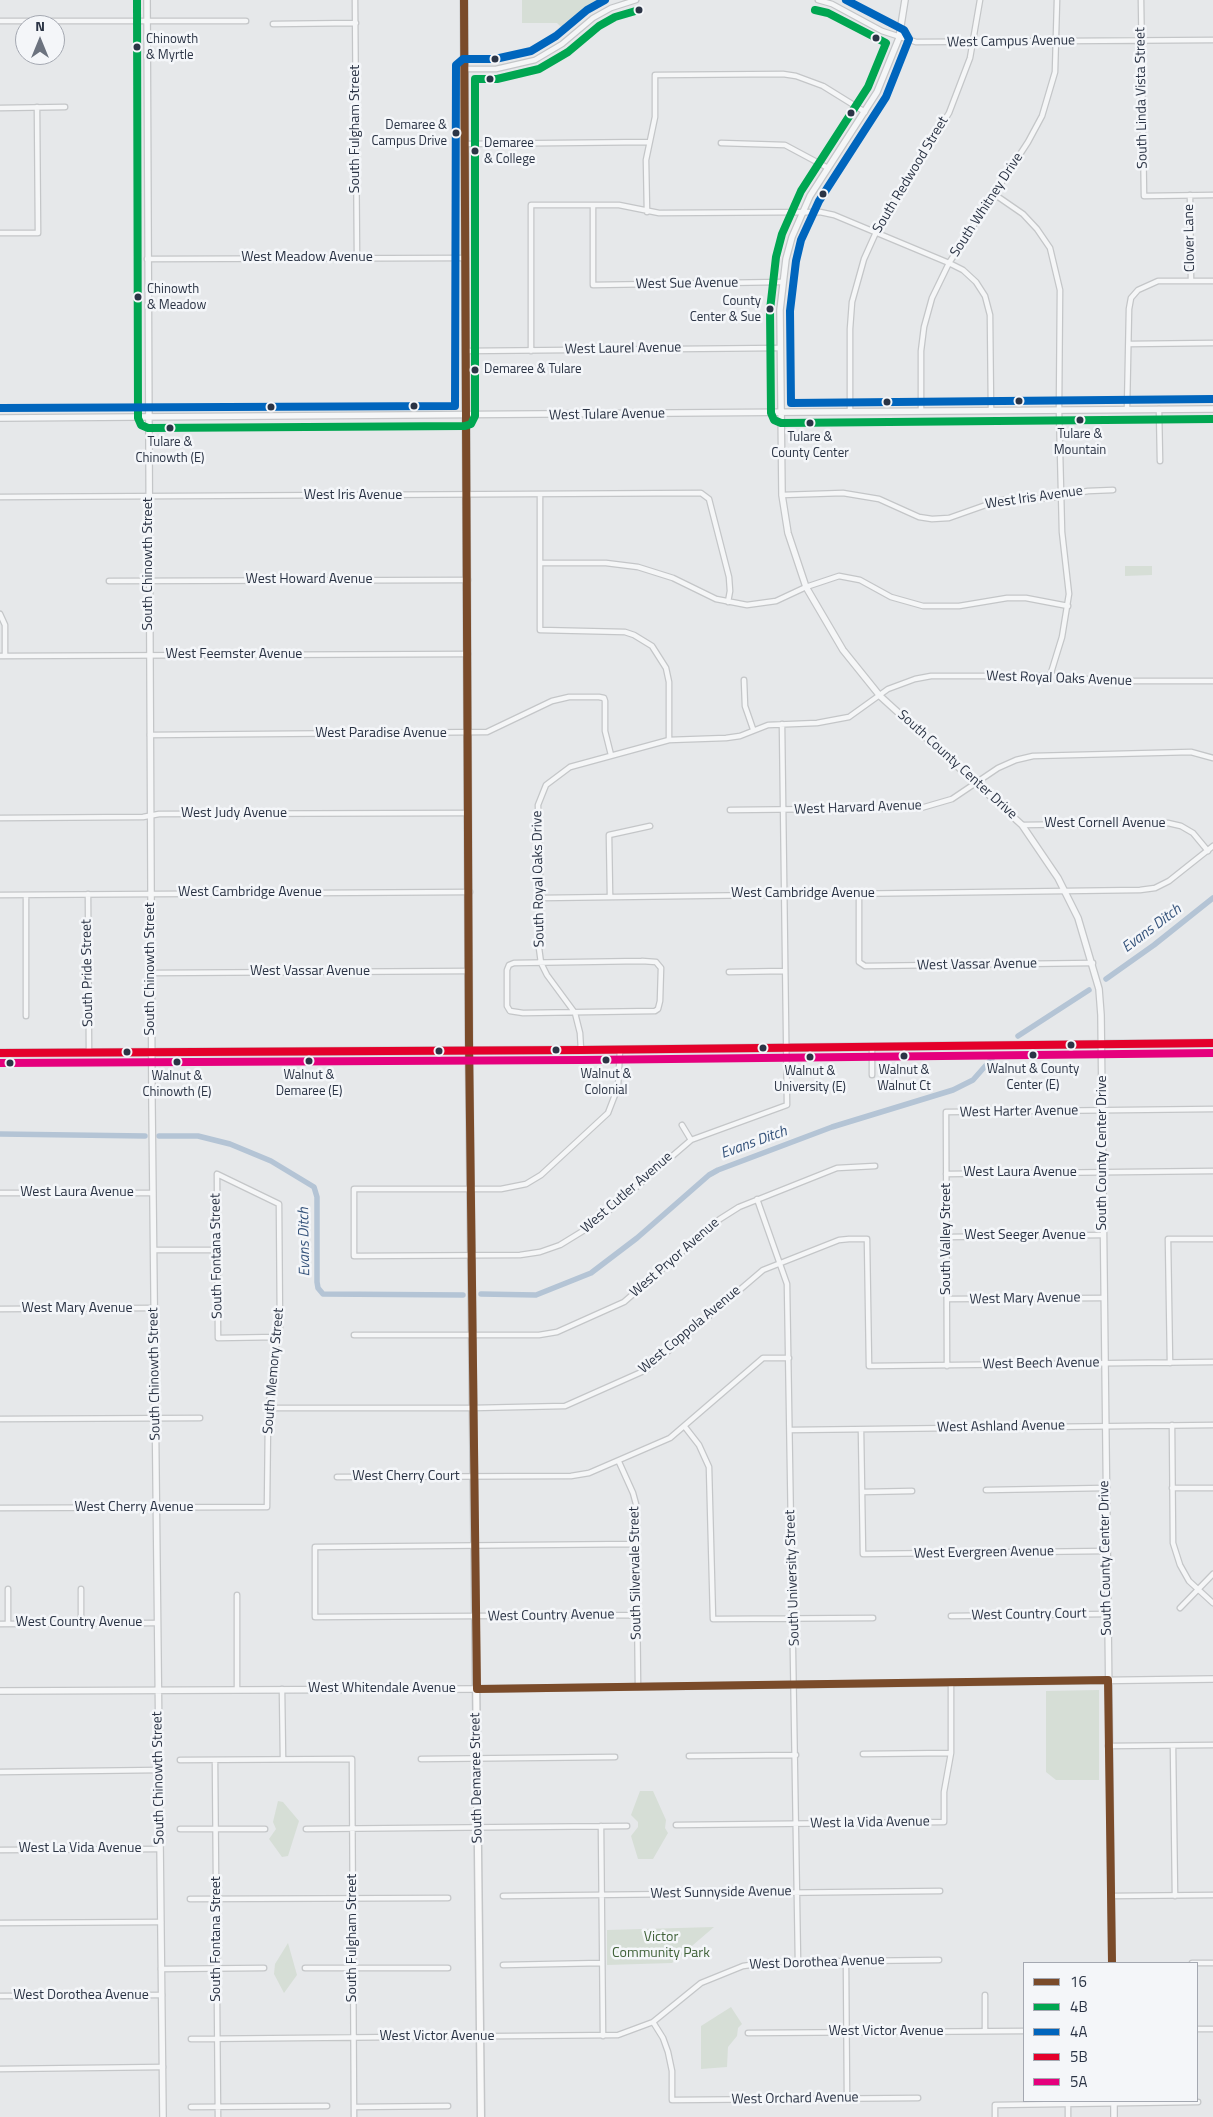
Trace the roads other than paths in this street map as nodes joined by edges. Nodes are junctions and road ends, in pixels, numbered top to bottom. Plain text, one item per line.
1 (147, 0) edge
2 (355, 0) edge
3 (464, 0) edge
4 (636, 0) edge
5 (818, 0) edge
6 (905, 0) edge
7 (980, 0) edge
8 (1057, 0) edge
9 (1141, 0) edge
10 (147, 20) junction
11 (0, 21) edge
12 (246, 21) dead end
13 (356, 23) junction
14 (273, 24) dead end
15 (899, 38) junction
16 (1213, 40) edge
17 (1057, 41) junction
18 (1141, 41) junction
19 (974, 42) junction
20 (465, 69) junction
21 (37, 107) junction
22 (65, 107) dead end
23 (0, 108) edge
24 (865, 112) junction
25 (649, 142) junction
26 (721, 142) dead end
27 (465, 144) junction
28 (828, 168) junction
29 (994, 194) junction
30 (1190, 195) junction
31 (1213, 195) edge
32 (593, 205) junction
33 (803, 211) junction
34 (647, 212) junction
35 (876, 232) junction
36 (0, 233) edge
37 (148, 258) junction
38 (357, 258) junction
39 (466, 258) junction
40 (949, 263) junction
41 (1191, 281) junction
42 (1213, 281) edge
43 (782, 282) junction
44 (1213, 343) edge
45 (1129, 344) junction
46 (780, 348) junction
47 (465, 351) junction
48 (531, 351) junction
49 (1213, 408) edge
50 (1159, 409) junction
51 (991, 410) junction
52 (1059, 410) junction
53 (1127, 410) junction
54 (850, 411) junction
55 (921, 411) junction
56 (781, 413) junction
57 (465, 416) junction
58 (0, 418) edge
59 (148, 418) junction
60 (1160, 461) dead end
61 (1113, 490) dead end
62 (540, 494) junction
63 (782, 495) junction
64 (0, 496) edge
65 (149, 496) junction
66 (466, 496) junction
67 (1061, 497) junction
68 (540, 563) junction
69 (109, 580) dead end
70 (150, 580) junction
71 (468, 580) junction
72 (806, 587) junction
73 (728, 602) junction
74 (1068, 606) junction
75 (0, 614) edge
76 (468, 654) junction
77 (3, 656) edge
78 (150, 656) junction
79 (1050, 676) junction
80 (744, 680) dead end
81 (1213, 681) edge
82 (880, 696) junction
83 (782, 724) junction
84 (753, 729) junction
85 (469, 733) junction
86 (150, 735) junction
87 (669, 740) junction
88 (611, 755) junction
89 (1213, 758) edge
90 (559, 773) joint
91 (978, 782) junction
92 (730, 810) dead end
93 (784, 810) junction
94 (469, 813) junction
95 (151, 815) junction
96 (0, 818) edge
97 (1022, 824) junction
98 (650, 826) dead end
99 (1213, 846) edge
100 (1208, 851) junction
101 (470, 892) junction
102 (1066, 892) junction
103 (88, 894) junction
104 (151, 894) junction
105 (859, 894) junction
106 (0, 895) edge
107 (26, 895) junction
108 (610, 895) junction
109 (784, 895) junction
110 (541, 898) junction
111 (541, 963) junction
112 (1092, 963) junction
113 (469, 971) junction
114 (729, 972) dead end
115 (784, 972) junction
116 (151, 973) junction
117 (575, 1013) junction
118 (26, 1016) dead end
119 (1213, 1043) edge
120 (1102, 1044) junction
121 (872, 1047) junction
122 (785, 1048) junction
123 (581, 1050) junction
124 (620, 1050) junction
125 (469, 1051) junction
126 (152, 1052) junction
127 (0, 1053) edge
128 (89, 1053) junction
129 (872, 1075) dead end
130 (1213, 1109) edge
131 (1102, 1111) junction
132 (946, 1112) joint
133 (682, 1125) dead end
134 (691, 1140) junction
135 (875, 1166) dead end
136 (1213, 1172) edge
137 (1102, 1173) junction
138 (946, 1174) junction
139 (471, 1189) junction
140 (0, 1193) edge
141 (153, 1193) junction
142 (757, 1199) junction
143 (279, 1204) joint
144 (1103, 1235) junction
145 (947, 1237) junction
146 (1213, 1239) edge
147 (154, 1250) junction
148 (216, 1250) junction
149 (471, 1256) junction
150 (781, 1263) junction
151 (1103, 1298) junction
152 (947, 1299) junction
153 (154, 1308) junction
154 (0, 1309) edge
155 (472, 1334) junction
156 (354, 1335) dead end
157 (278, 1337) junction
158 (789, 1358) junction
159 (1170, 1362) junction
160 (1213, 1362) edge
161 (1104, 1364) junction
162 (869, 1366) joint
163 (947, 1366) junction
164 (269, 1408) junction
165 (473, 1408) junction
166 (156, 1418) junction
167 (200, 1418) dead end
168 (0, 1419) edge
169 (1172, 1425) junction
170 (1213, 1425) edge
171 (1105, 1426) junction
172 (685, 1427) junction
173 (790, 1430) junction
174 (861, 1430) junction
175 (619, 1462) junction
176 (337, 1477) dead end
177 (474, 1477) junction
178 (1105, 1488) junction
179 (1172, 1488) junction
180 (1213, 1488) edge
181 (986, 1490) dead end
182 (912, 1491) dead end
183 (862, 1492) junction
184 (267, 1507) joint
185 (0, 1508) edge
186 (157, 1508) junction
187 (636, 1544) junction
188 (475, 1547) junction
189 (1106, 1551) junction
190 (1213, 1574) edge
191 (8, 1589) dead end
192 (81, 1589) dead end
193 (1197, 1590) junction
194 (237, 1595) dead end
195 (1213, 1603) edge
196 (1180, 1608) dead end
197 (1107, 1614) junction
198 (637, 1615) junction
199 (951, 1616) dead end
200 (476, 1617) junction
201 (794, 1618) junction
202 (873, 1618) dead end
203 (158, 1622) junction
204 (82, 1623) junction
205 (0, 1624) edge
206 (8, 1624) junction
207 (1213, 1679) edge
208 (1108, 1680) junction
209 (951, 1682) junction
210 (795, 1683) junction
211 (638, 1687) junction
212 (282, 1689) junction
213 (477, 1689) junction
214 (159, 1690) junction
215 (237, 1690) junction
216 (0, 1691) edge
217 (1213, 1745) edge
218 (1108, 1746) junction
219 (1173, 1746) junction
220 (950, 1753) junction
221 (863, 1754) dead end
222 (796, 1755) junction
223 (689, 1756) dead end
224 (615, 1757) dead end
225 (477, 1758) junction
226 (283, 1759) junction
227 (421, 1759) dead end
228 (180, 1760) dead end
229 (215, 1760) junction
230 (160, 1770) junction
231 (0, 1772) edge
232 (796, 1824) junction
233 (676, 1825) dead end
234 (601, 1826) junction
235 (627, 1826) dead end
236 (478, 1827) junction
237 (352, 1828) junction
238 (180, 1829) dead end
239 (216, 1829) junction
240 (265, 1829) dead end
241 (306, 1829) dead end
242 (160, 1848) junction
243 (0, 1850) edge
244 (940, 1890) dead end
245 (797, 1892) junction
246 (601, 1895) junction
247 (1213, 1895) edge
248 (502, 1896) dead end
249 (1110, 1896) junction
250 (1175, 1896) junction
251 (353, 1898) junction
252 (448, 1898) dead end
253 (190, 1900) dead end
254 (217, 1900) junction
255 (161, 1922) junction
256 (0, 1923) edge
257 (939, 1960) dead end
258 (846, 1961) junction
259 (798, 1962) junction
260 (1112, 1962) edge
261 (602, 1963) junction
262 (1198, 1963) edge
263 (1213, 1963) edge
264 (503, 1965) dead end
265 (264, 1968) dead end
266 (305, 1968) dead end
267 (354, 1968) junction
268 (448, 1968) dead end
269 (162, 1969) junction
270 (217, 1969) junction
271 (985, 1994) dead end
272 (162, 1995) junction
273 (0, 1996) edge
274 (653, 2022) junction
275 (1198, 2029) edge
276 (1213, 2029) edge
277 (985, 2031) junction
278 (1023, 2031) edge
279 (846, 2032) junction
280 (748, 2033) dead end
281 (603, 2036) junction
282 (480, 2037) junction
283 (354, 2038) junction
284 (191, 2039) dead end
285 (218, 2039) junction
286 (163, 2068) junction
287 (0, 2069) edge
288 (918, 2098) dead end
289 (847, 2099) junction
290 (1198, 2102) dead end
291 (1114, 2103) edge
292 (1068, 2105) junction
293 (327, 2106) dead end
294 (448, 2106) dead end
295 (192, 2107) dead end
296 (218, 2107) junction
297 (354, 2107) junction
298 (163, 2117) edge
299 (218, 2117) edge
300 (354, 2117) edge
301 (481, 2117) edge
302 (995, 2117) edge
303 (1068, 2117) edge
304 (1114, 2117) edge

1 - 10 street, South Chinowth Street
2 - 13 street, South Fulgham Street
3 - 20 main road, South Demaree Street
4 - 20 street
5 - 15 street, West Campus Avenue
6 - 15 street, South County Center Drive
7 - 19 street, South Redwood Street
8 - 17 street, South Whitney Drive
9 - 18 street, South Linda Vista Street
10 - 11 street
10 - 12 street
10 - 37 street, South Chinowth Street
13 - 14 street
13 - 38 street, South Fulgham Street
15 - 19 street, West Campus Avenue
15 - 24 street, South County Center Drive
16 - 18 street, West Campus Avenue
17 - 18 street, West Campus Avenue
17 - 19 street, West Campus Avenue
17 - 29 street, South Whitney Drive
18 - 30 street, South Linda Vista Street
19 - 35 street, South Redwood Street
20 - 27 main road, South Demaree Street
21 - 22 street
21 - 23 street
21 - 36 street
24 - 25 street
24 - 28 street, South County Center Drive
25 - 27 street
25 - 34 street
26 - 28 street
27 - 39 main road, South Demaree Street
28 - 33 street, South County Center Drive
29 - 40 street, South Whitney Drive
29 - 52 street
30 - 31 street
30 - 41 street, Clover Lane
32 - 34 street
32 - 43 street, West Sue Avenue
32 - 48 street
33 - 34 street
33 - 35 street
33 - 43 street, South County Center Drive
35 - 40 street
35 - 54 street, South Redwood Street
37 - 38 street, West Meadow Avenue
37 - 59 street, South Chinowth Street
38 - 39 street, West Meadow Avenue
39 - 47 main road, South Demaree Street
40 - 51 street
40 - 55 street, South Whitney Drive
41 - 42 street
41 - 45 street
43 - 46 street, South County Center Drive
44 - 45 street
45 - 53 street
46 - 48 street, West Laurel Avenue
46 - 56 street, South County Center Drive
47 - 48 street, West Laurel Avenue
47 - 57 main road, South Demaree Street
49 - 50 street, West Tulare Avenue
50 - 53 street, West Tulare Avenue
50 - 60 street
51 - 52 street, West Tulare Avenue
51 - 55 street, West Tulare Avenue
52 - 53 street, West Tulare Avenue
52 - 67 street
54 - 55 street, West Tulare Avenue
54 - 56 street, West Tulare Avenue
56 - 57 street, West Tulare Avenue
56 - 63 street, South County Center Drive
57 - 59 street, West Tulare Avenue
57 - 66 main road, South Demaree Street
58 - 59 street, West Tulare Avenue
59 - 65 street, South Chinowth Street
61 - 67 street, West Iris Avenue
62 - 66 street, West Iris Avenue
62 - 68 street
62 - 73 street, West Iris Avenue
63 - 67 street, West Iris Avenue
63 - 72 street, South County Center Drive
64 - 65 street, West Iris Avenue
65 - 66 street, West Iris Avenue
65 - 70 street, South Chinowth Street
66 - 71 main road, South Demaree Street
67 - 74 street
68 - 73 street
68 - 87 street
69 - 70 street, West Howard Avenue
70 - 71 street, West Howard Avenue
70 - 78 street, South Chinowth Street
71 - 76 main road, South Demaree Street
72 - 73 street
72 - 74 street
72 - 82 street, South County Center Drive
74 - 79 street
75 - 77 street
76 - 78 street, West Feemster Avenue
76 - 85 main road, South Demaree Street
77 - 78 street, West Feemster Avenue
78 - 86 street, South Chinowth Street
79 - 81 street, West Royal Oaks Avenue
79 - 82 street, West Royal Oaks Avenue
80 - 84 street
82 - 83 street, West Royal Oaks Avenue
82 - 91 street, South County Center Drive
83 - 84 street, West Royal Oaks Avenue
83 - 93 street
84 - 87 street, West Royal Oaks Avenue
85 - 86 street, West Paradise Avenue
85 - 88 street, West Paradise Avenue
85 - 94 main road, South Demaree Street
86 - 95 street, South Chinowth Street
87 - 88 street, West Royal Oaks Avenue
88 - 90 street, West Royal Oaks Avenue
89 - 91 street, West Harvard Avenue
90 - 110 street, South Royal Oaks Drive
91 - 93 street, West Harvard Avenue
91 - 97 street, South County Center Drive
92 - 93 street, West Harvard Avenue
93 - 109 street
94 - 95 street, West Judy Avenue
94 - 101 main road, South Demaree Street
95 - 96 street, West Judy Avenue
95 - 104 street, South Chinowth Street
97 - 100 street, West Cornell Avenue
97 - 102 street, South County Center Drive
98 - 108 street
99 - 100 street, West Cambridge Avenue
100 - 102 street, West Cambridge Avenue
101 - 104 street, West Cambridge Avenue
101 - 113 main road, South Demaree Street
102 - 105 street, West Cambridge Avenue
102 - 112 street, South County Center Drive
103 - 104 street, West Cambridge Avenue
103 - 107 street, West Cambridge Avenue
103 - 128 street, South Pride Street
104 - 116 street, South Chinowth Street
105 - 109 street, West Cambridge Avenue
105 - 112 street, West Vassar Avenue
106 - 107 street, West Cambridge Avenue
107 - 118 street
108 - 109 street, West Cambridge Avenue
108 - 110 street, West Cambridge Avenue
109 - 115 street
110 - 111 street, South Royal Oaks Drive
111 - 117 street, South Royal Oaks Drive
111 - 117 street, South Royal Oaks Drive
111 - 117 street, South Royal Oaks Drive
112 - 120 street, South County Center Drive
113 - 116 street, West Vassar Avenue
113 - 125 main road, South Demaree Street
114 - 115 street
115 - 122 street
116 - 126 street, South Chinowth Street
117 - 123 street, South Royal Oaks Drive
119 - 120 main road
120 - 121 main road
120 - 131 street, South County Center Drive
121 - 122 main road
121 - 129 street
122 - 124 main road
122 - 134 street, West Cutler Avenue
123 - 124 main road
123 - 125 main road
124 - 139 street
125 - 126 main road
125 - 139 main road, South Demaree Street
126 - 128 main road
126 - 141 street, South Chinowth Street
127 - 128 main road
130 - 131 street, West Harter Avenue
131 - 132 street, West Harter Avenue
131 - 137 street, South County Center Drive
132 - 138 street, South Valley Street
133 - 134 street
134 - 149 street, West Cutler Avenue
135 - 142 street, West Pryor Avenue
136 - 137 street, West Laura Avenue
137 - 138 street, West Laura Avenue
137 - 144 street, South County Center Drive
138 - 145 street, South Valley Street
139 - 149 main road, South Demaree Street
139 - 149 street, West Cutler Avenue
140 - 141 street, West Laura Avenue
141 - 147 street, South Chinowth Street
142 - 150 street, South University Street
142 - 155 street, West Pryor Avenue
143 - 148 street, South Fontana Street
143 - 157 street, South Memory Street
144 - 145 street, West Seeger Avenue
144 - 151 street, South County Center Drive
145 - 152 street, South Valley Street
146 - 159 street
147 - 148 street
147 - 153 street, South Chinowth Street
148 - 157 street, South Fontana Street
149 - 155 main road, South Demaree Street
150 - 158 street, South University Street
150 - 162 street, West Coppola Avenue
150 - 165 street, West Coppola Avenue
151 - 152 street, West Mary Avenue
151 - 161 street, South County Center Drive
152 - 163 street, South Valley Street
153 - 154 street, West Mary Avenue
153 - 166 street, South Chinowth Street
155 - 156 street, West Pryor Avenue
155 - 165 main road, South Demaree Street
157 - 164 street, South Memory Street
158 - 172 street
158 - 173 street, South University Street
159 - 160 street, West Beech Avenue
159 - 161 street, West Beech Avenue
161 - 163 street, West Beech Avenue
161 - 171 street, South County Center Drive
162 - 163 street, West Beech Avenue
164 - 165 street, West Coppola Avenue
164 - 184 street, South Memory Street
165 - 177 main road, South Demaree Street
166 - 167 street
166 - 168 street
166 - 186 street, South Chinowth Street
169 - 170 street, West Ashland Avenue
169 - 171 street, West Ashland Avenue
169 - 179 street
171 - 174 street, West Ashland Avenue
171 - 178 street, South County Center Drive
172 - 175 street
172 - 201 street
173 - 174 street, West Ashland Avenue
173 - 201 street, South University Street
174 - 183 street
175 - 177 street
175 - 187 street, South Silvervale Street
176 - 177 street, West Cherry Court
177 - 188 main road, South Demaree Street
178 - 181 street
178 - 189 street, South County Center Drive
179 - 180 street
179 - 193 street
182 - 183 street
183 - 189 street, West Evergreen Avenue
184 - 186 street, West Cherry Avenue
185 - 186 street, West Cherry Avenue
186 - 203 street, South Chinowth Street
187 - 188 street
187 - 198 street, South Silvervale Street
188 - 200 main road, South Demaree Street
188 - 200 street, West Country Avenue
189 - 197 street, South County Center Drive
190 - 193 street
191 - 206 street
192 - 204 street
193 - 195 street
193 - 196 street
194 - 215 street
197 - 199 street, West Country Court
197 - 208 street, South County Center Drive
198 - 200 street, West Country Avenue
198 - 211 street, South Silvervale Street
200 - 213 main road, South Demaree Street
201 - 202 street
201 - 210 street, South University Street
203 - 204 street, West Country Avenue
203 - 214 street, South Chinowth Street
204 - 206 street, West Country Avenue
205 - 206 street, West Country Avenue
207 - 208 street, West Whitendale Avenue
208 - 209 street, West Whitendale Avenue
208 - 218 street, South County Center Drive
209 - 210 street, West Whitendale Avenue
209 - 220 street
210 - 211 street, West Whitendale Avenue
210 - 222 street, South University Street
211 - 213 street, West Whitendale Avenue
212 - 213 street, West Whitendale Avenue
212 - 215 street, West Whitendale Avenue
212 - 226 street
213 - 225 main road, South Demaree Street
214 - 215 street, West Whitendale Avenue
214 - 216 street, West Whitendale Avenue
214 - 230 street, South Chinowth Street
217 - 219 street
218 - 219 street
218 - 249 street, South County Center Drive
219 - 250 street
220 - 221 street
220 - 232 street, West la Vida Avenue
222 - 223 street
222 - 232 street, South University Street
224 - 225 street
225 - 227 street
225 - 236 main road, South Demaree Street
226 - 229 street
226 - 237 street, South Fulgham Street
228 - 229 street
229 - 239 street, South Fontana Street
230 - 231 street
230 - 242 street, South Chinowth Street
232 - 233 street, West la Vida Avenue
232 - 245 street, South University Street
234 - 235 street
234 - 236 street
234 - 246 street
236 - 237 street
236 - 282 main road, South Demaree Street
237 - 241 street
237 - 251 street, South Fulgham Street
238 - 239 street
239 - 240 street
239 - 254 street, South Fontana Street
242 - 243 street, West La Vida Avenue
242 - 255 street, South Chinowth Street
244 - 245 street, West Sunnyside Avenue
245 - 246 street, West Sunnyside Avenue
245 - 259 street, South University Street
246 - 248 street, West Sunnyside Avenue
246 - 261 street
247 - 250 street
249 - 250 street
249 - 260 street, South County Center Drive
251 - 252 street
251 - 254 street
251 - 267 street, South Fulgham Street
253 - 254 street
254 - 270 street, South Fontana Street
255 - 256 street
255 - 269 street, South Chinowth Street
257 - 258 street, West Dorothea Avenue
258 - 259 street, West Dorothea Avenue
258 - 279 street
259 - 274 street, West Dorothea Avenue
261 - 264 street
261 - 281 street
262 - 263 street
265 - 270 street
266 - 267 street
267 - 268 street
267 - 283 street, South Fulgham Street
269 - 270 street
269 - 272 street, South Chinowth Street
270 - 285 street, South Fontana Street
271 - 277 street
272 - 273 street, West Dorothea Avenue
272 - 286 street, South Chinowth Street
274 - 281 street, West Victor Avenue
274 - 289 street, West Orchard Avenue
275 - 276 street
277 - 278 street, West Victor Avenue
277 - 279 street, West Victor Avenue
279 - 280 street, West Victor Avenue
279 - 289 street
281 - 282 street, West Victor Avenue
282 - 283 street, West Victor Avenue
282 - 301 main road, South Demaree Street
283 - 285 street, West Victor Avenue
283 - 297 street, South Fulgham Street
284 - 285 street, West Victor Avenue
285 - 296 street, South Fontana Street
286 - 287 street
286 - 298 street, South Chinowth Street
288 - 289 street, West Orchard Avenue
290 - 291 street
291 - 292 street
291 - 304 street
292 - 302 street
292 - 303 street
293 - 296 street
294 - 297 street
295 - 296 street
296 - 299 street, South Fontana Street
297 - 300 street, South Fulgham Street

